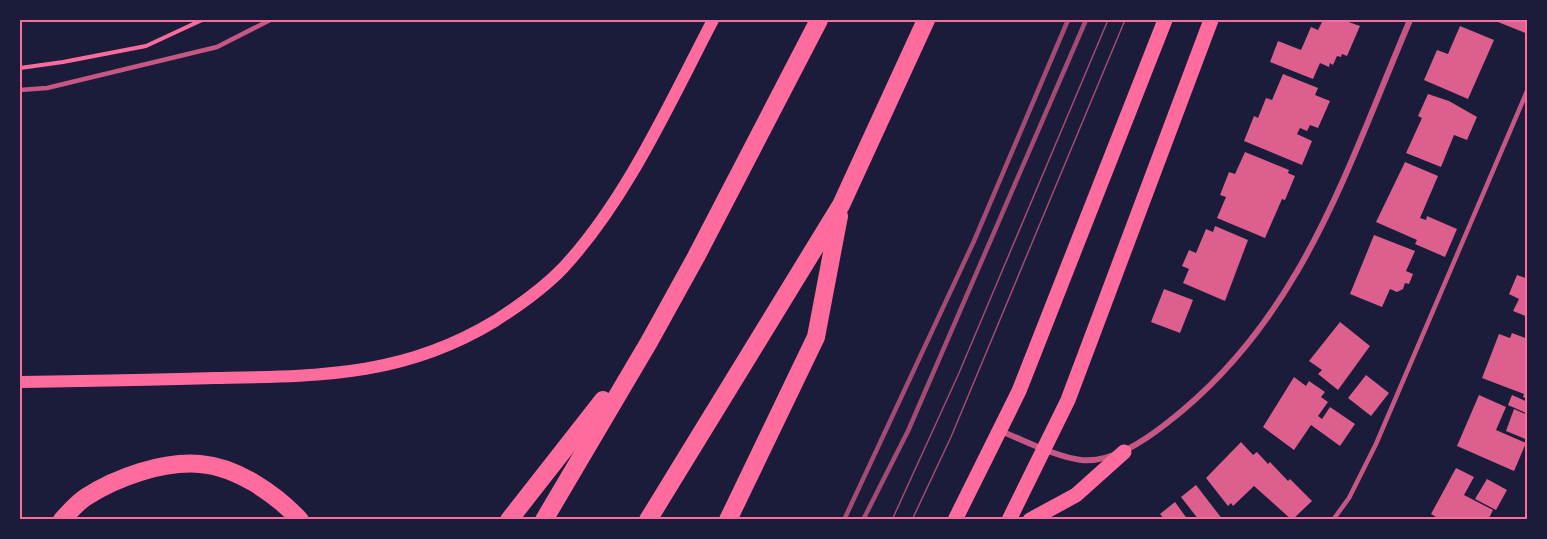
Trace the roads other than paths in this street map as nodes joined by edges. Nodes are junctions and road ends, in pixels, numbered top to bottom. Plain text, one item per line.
1 (270, 20) edge
2 (713, 20) edge
3 (819, 20) edge
4 (926, 20) edge
5 (1166, 20) edge
6 (1211, 20) edge
7 (1410, 20) edge
8 (1527, 89) edge
9 (20, 90) edge
10 (841, 206) junction
11 (649, 342) junction
12 (20, 382) edge
13 (999, 430) junction
14 (1043, 448) junction
15 (1124, 452) junction
16 (62, 519) edge
17 (300, 519) edge
18 (509, 519) edge
19 (544, 519) edge
20 (648, 519) edge
21 (728, 519) edge
22 (955, 519) edge
23 (1009, 519) edge
24 (1030, 519) edge
25 (1333, 519) edge

1 - 9 lane
2 - 12 main road
3 - 11 highway
4 - 10 highway
5 - 13 main road
6 - 14 main road
7 - 15 street
8 - 25 lane
10 - 20 highway
10 - 21 highway
11 - 18 highway
11 - 19 highway
13 - 14 street
13 - 22 main road
14 - 15 street
14 - 23 main road
15 - 24 main road
16 - 17 highway

